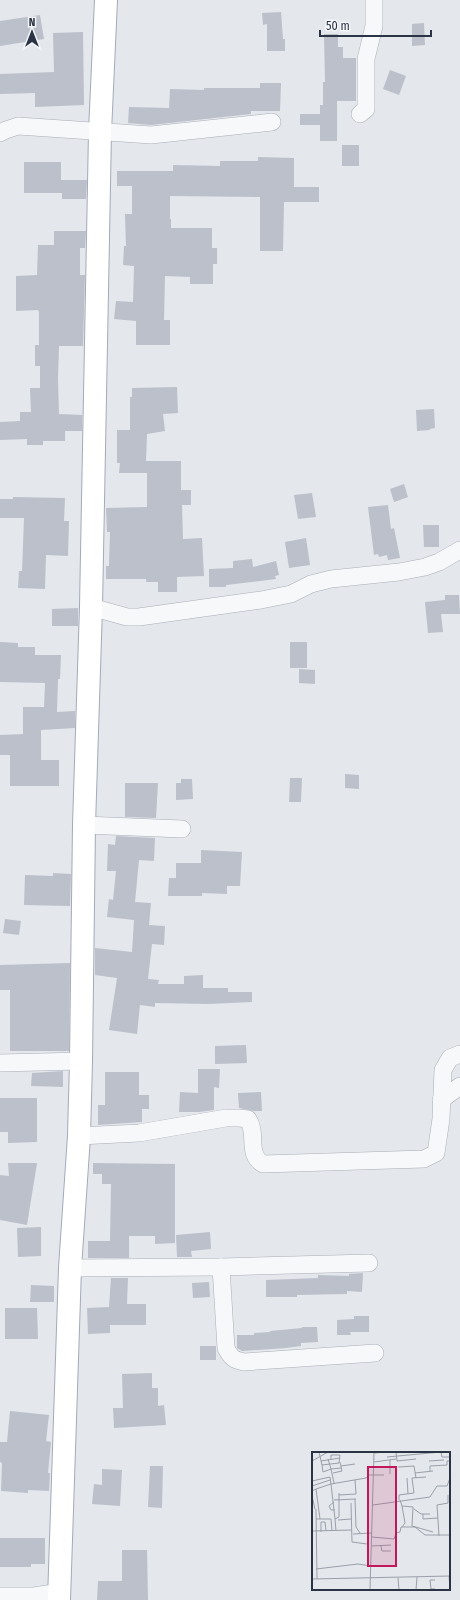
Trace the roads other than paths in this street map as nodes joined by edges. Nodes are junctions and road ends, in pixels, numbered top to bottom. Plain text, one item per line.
1 (106, 0) edge
2 (374, 0) edge
3 (360, 114) dead end
4 (272, 122) dead end
5 (100, 132) junction
6 (0, 133) edge
7 (460, 550) edge
8 (91, 607) junction
9 (84, 825) junction
10 (182, 829) dead end
11 (460, 1054) edge
12 (81, 1061) junction
13 (0, 1063) edge
14 (460, 1086) edge
15 (441, 1100) junction
16 (79, 1136) junction
17 (369, 1263) dead end
18 (221, 1267) junction
19 (70, 1268) junction
20 (374, 1353) dead end
21 (0, 1596) edge
22 (60, 1596) edge

1 - 5 main road
2 - 3 street
4 - 5 street
5 - 6 street
5 - 8 main road
7 - 8 street
8 - 9 main road
9 - 10 street
9 - 12 main road
11 - 15 street
12 - 13 street
12 - 16 main road
14 - 15 street
15 - 16 street
16 - 19 main road
17 - 18 street
18 - 19 street
18 - 20 street
19 - 22 main road
21 - 22 street

